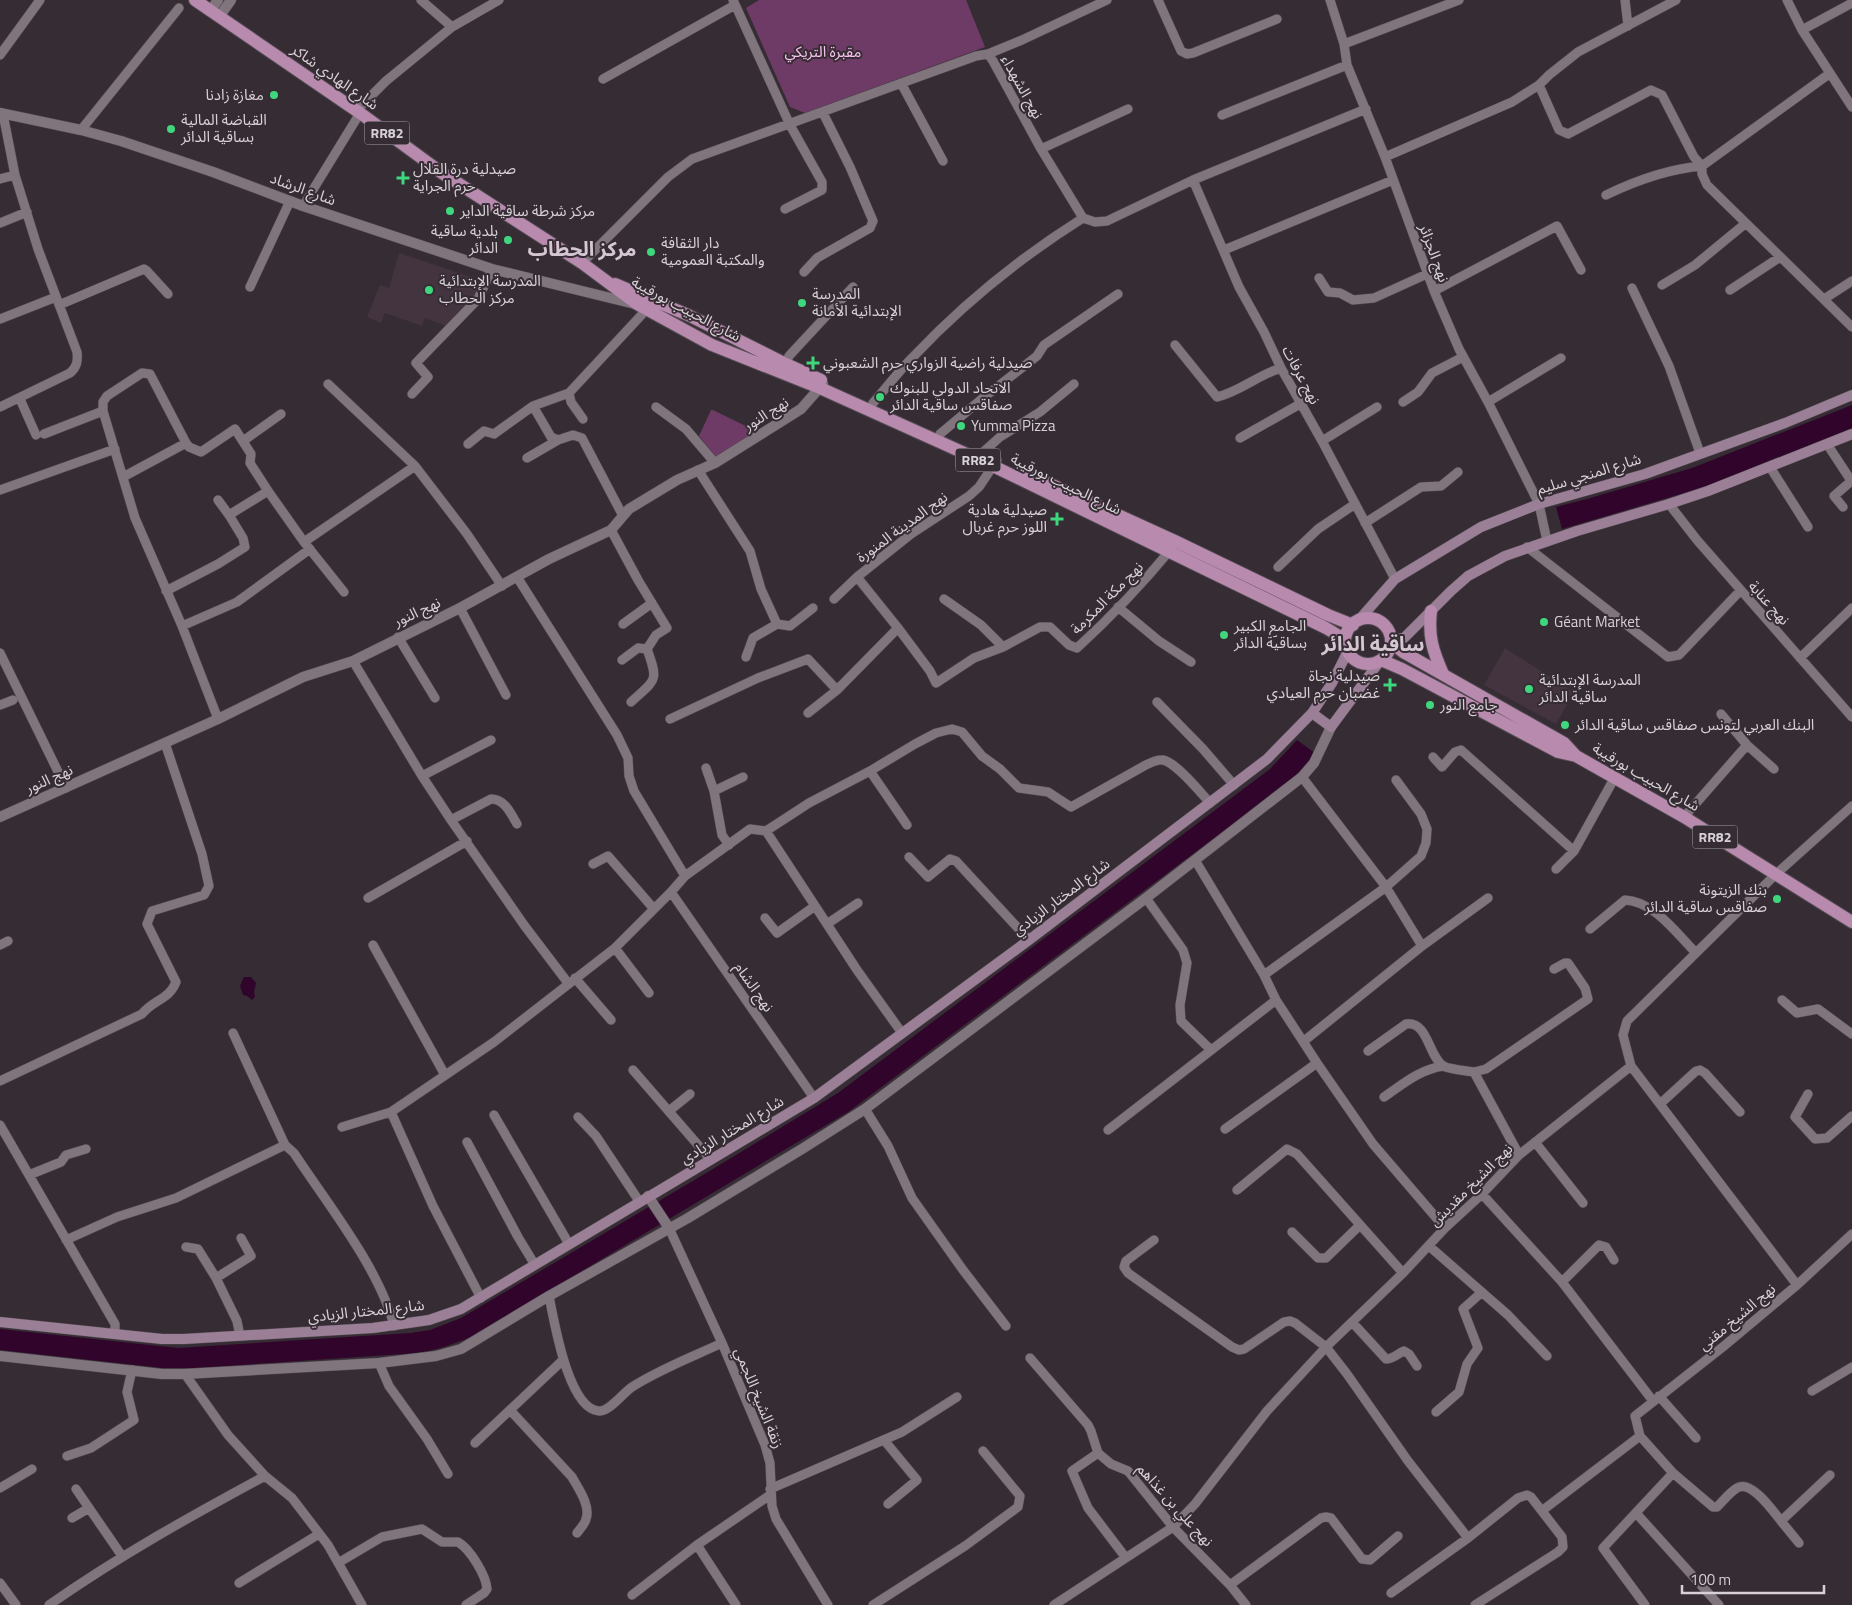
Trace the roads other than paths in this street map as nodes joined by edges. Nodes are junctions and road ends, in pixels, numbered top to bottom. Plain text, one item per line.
1 (40, 0) edge
2 (195, 0) edge
3 (218, 0) edge
4 (231, 0) edge
5 (421, 0) edge
6 (1107, 0) edge
7 (1158, 0) edge
8 (1330, 0) edge
9 (1459, 0) edge
10 (1625, 0) edge
11 (1676, 0) edge
12 (1787, 0) edge
13 (494, 1) edge
14 (734, 2) edge
15 (1852, 3) edge
16 (179, 8) dead end
17 (215, 14) junction
18 (1277, 19) dead end
19 (1628, 26) junction
20 (452, 27) junction
21 (1802, 30) junction
22 (1344, 44) junction
23 (988, 54) junction
24 (0, 55) edge
25 (1347, 65) junction
26 (1829, 74) junction
27 (603, 79) dead end
28 (901, 84) junction
29 (1539, 85) junction
30 (1852, 107) edge
31 (1366, 109) junction
32 (1128, 110) dead end
33 (358, 112) junction
34 (823, 113) junction
35 (2, 114) edge
36 (1222, 115) dead end
37 (790, 125) junction
38 (81, 130) junction
39 (1041, 149) junction
40 (1385, 157) junction
41 (943, 161) dead end
42 (1702, 166) junction
43 (15, 175) junction
44 (0, 179) edge
45 (1193, 180) junction
46 (1393, 180) junction
47 (1606, 195) dead end
48 (290, 201) junction
49 (304, 206) junction
50 (784, 209) dead end
51 (27, 212) junction
52 (1083, 218) junction
53 (0, 223) edge
54 (1746, 223) junction
55 (1224, 250) junction
56 (1780, 257) junction
57 (582, 263) junction
58 (492, 269) junction
59 (1581, 270) dead end
60 (804, 272) dead end
61 (1427, 274) junction
62 (1319, 278) dead end
63 (1852, 281) edge
64 (1662, 285) dead end
65 (250, 287) dead end
66 (853, 287) dead end
67 (1632, 288) dead end
68 (1730, 290) dead end
69 (627, 292) junction
70 (1434, 292) junction
71 (168, 294) dead end
72 (595, 294) junction
73 (1118, 294) dead end
74 (1824, 299) junction
75 (57, 301) junction
76 (644, 304) junction
77 (0, 319) edge
78 (1852, 327) edge
79 (1175, 345) dead end
80 (1464, 357) junction
81 (1561, 358) dead end
82 (786, 364) junction
83 (1281, 368) junction
84 (328, 384) dead end
85 (1074, 384) dead end
86 (822, 385) junction
87 (569, 393) junction
88 (412, 394) dead end
89 (1852, 395) edge
90 (20, 399) junction
91 (1404, 402) dead end
92 (1488, 402) junction
93 (873, 403) junction
94 (1300, 404) junction
95 (533, 406) junction
96 (0, 407) edge
97 (1377, 407) dead end
98 (656, 408) dead end
99 (103, 411) junction
100 (282, 414) dead end
101 (583, 419) dead end
102 (940, 434) junction
103 (1852, 434) edge
104 (1240, 438) dead end
105 (558, 440) junction
106 (243, 441) junction
107 (1322, 441) junction
108 (186, 443) junction
109 (468, 444) dead end
110 (1827, 444) junction
111 (115, 449) junction
112 (982, 453) junction
113 (1700, 453) junction
114 (527, 458) dead end
115 (715, 463) junction
116 (995, 463) junction
117 (415, 466) junction
118 (1770, 467) junction
119 (698, 470) junction
120 (1458, 472) dead end
121 (123, 477) junction
122 (0, 490) edge
123 (268, 491) junction
124 (218, 500) dead end
125 (1355, 504) junction
126 (1539, 504) junction
127 (1669, 504) junction
128 (1842, 507) dead end
129 (230, 514) junction
130 (623, 516) junction
131 (1365, 523) junction
132 (1808, 527) dead end
133 (612, 530) junction
134 (1547, 541) junction
135 (307, 546) junction
136 (1173, 547) junction
137 (1527, 547) junction
138 (1278, 567) dead end
139 (517, 577) junction
140 (858, 578) junction
141 (1395, 579) junction
142 (502, 586) junction
143 (166, 591) junction
144 (1740, 591) junction
145 (344, 592) dead end
146 (834, 598) dead end
147 (944, 599) dead end
148 (652, 603) junction
149 (460, 608) junction
150 (813, 608) dead end
151 (1118, 608) junction
152 (1852, 608) edge
153 (1430, 611) junction
154 (1356, 623) junction
155 (623, 624) dead end
156 (777, 624) junction
157 (182, 626) junction
158 (898, 628) junction
159 (398, 637) junction
160 (1391, 641) junction
161 (1003, 646) junction
162 (646, 649) junction
163 (1347, 649) junction
164 (0, 653) edge
165 (746, 657) dead end
166 (1800, 658) junction
167 (622, 660) dead end
168 (353, 661) junction
169 (1380, 661) junction
170 (1191, 662) dead end
171 (1444, 674) junction
172 (837, 690) junction
173 (506, 695) dead end
174 (435, 698) dead end
175 (13, 700) dead end
176 (632, 702) dead end
177 (1157, 702) dead end
178 (0, 705) edge
179 (808, 713) dead end
180 (1312, 713) junction
181 (1721, 714) dead end
182 (1852, 717) edge
183 (218, 719) junction
184 (670, 719) dead end
185 (1331, 728) junction
186 (491, 740) dead end
187 (165, 743) junction
188 (1747, 745) junction
189 (1576, 756) junction
190 (1433, 757) dead end
191 (706, 768) dead end
192 (1774, 769) dead end
193 (870, 771) junction
194 (422, 776) junction
195 (743, 777) dead end
196 (1302, 777) junction
197 (1615, 777) junction
198 (1396, 780) dead end
199 (1234, 785) junction
200 (66, 788) junction
201 (714, 791) junction
202 (1210, 803) junction
203 (1852, 806) edge
204 (0, 817) edge
205 (1684, 817) junction
206 (451, 820) junction
207 (517, 824) dead end
208 (907, 825) dead end
209 (766, 831) junction
210 (467, 842) junction
211 (729, 845) junction
212 (1574, 851) junction
213 (909, 857) dead end
214 (1195, 860) junction
215 (592, 864) dead end
216 (1556, 869) dead end
217 (1775, 875) junction
218 (684, 876) junction
219 (1386, 887) junction
220 (671, 892) junction
221 (368, 898) dead end
222 (1146, 898) junction
223 (1488, 898) dead end
224 (858, 903) dead end
225 (815, 906) junction
226 (654, 909) junction
227 (765, 918) dead end
228 (1852, 922) edge
229 (827, 924) junction
230 (1590, 929) dead end
231 (1029, 940) junction
232 (373, 945) dead end
233 (1422, 946) junction
234 (615, 948) junction
235 (1696, 953) junction
236 (1554, 969) dead end
237 (1264, 975) junction
238 (571, 981) junction
239 (649, 993) dead end
240 (1276, 1000) junction
241 (1782, 1000) dead end
242 (611, 1020) dead end
243 (233, 1033) dead end
244 (902, 1033) junction
245 (1852, 1034) edge
246 (1304, 1042) junction
247 (1211, 1050) junction
248 (1368, 1051) dead end
249 (1317, 1063) junction
250 (1444, 1066) junction
251 (1631, 1066) junction
252 (633, 1070) dead end
253 (1474, 1072) junction
254 (445, 1074) junction
255 (0, 1081) edge
256 (690, 1094) dead end
257 (1808, 1094) dead end
258 (1384, 1096) dead end
259 (814, 1098) junction
260 (1660, 1104) junction
261 (865, 1109) junction
262 (668, 1111) junction
263 (391, 1112) junction
264 (1740, 1112) dead end
265 (494, 1115) dead end
266 (1852, 1116) edge
267 (578, 1117) dead end
268 (0, 1125) edge
269 (342, 1127) dead end
270 (1225, 1129) dead end
271 (1108, 1130) dead end
272 (467, 1142) dead end
273 (1535, 1142) junction
274 (285, 1145) junction
275 (86, 1150) dead end
276 (1520, 1155) junction
277 (711, 1160) junction
278 (29, 1175) junction
279 (1237, 1190) dead end
280 (1482, 1194) junction
281 (644, 1199) junction
282 (1582, 1203) dead end
283 (1360, 1225) junction
284 (669, 1228) junction
285 (1445, 1228) junction
286 (1292, 1232) dead end
287 (1852, 1234) edge
288 (241, 1238) dead end
289 (66, 1240) junction
290 (1154, 1240) dead end
291 (569, 1244) junction
292 (1430, 1246) junction
293 (186, 1247) dead end
294 (1614, 1260) dead end
295 (535, 1265) junction
296 (1403, 1273) junction
297 (216, 1278) junction
298 (1562, 1282) junction
299 (1797, 1285) junction
300 (1482, 1292) junction
301 (549, 1296) junction
302 (481, 1298) junction
303 (0, 1322) edge
304 (1352, 1322) junction
305 (394, 1326) junction
306 (1006, 1326) dead end
307 (115, 1334) junction
308 (240, 1336) junction
309 (722, 1343) junction
310 (1326, 1347) junction
311 (0, 1356) edge
312 (1546, 1356) dead end
313 (1030, 1358) dead end
314 (563, 1360) junction
315 (379, 1363) junction
316 (1417, 1366) dead end
317 (1852, 1367) edge
318 (132, 1370) junction
319 (185, 1374) junction
320 (1812, 1391) dead end
321 (957, 1397) dead end
322 (1656, 1398) junction
323 (510, 1410) junction
324 (1436, 1412) dead end
325 (1640, 1436) junction
326 (1696, 1438) dead end
327 (884, 1440) junction
328 (475, 1443) dead end
329 (983, 1451) dead end
330 (1098, 1453) junction
331 (67, 1456) dead end
332 (32, 1469) dead end
333 (1673, 1473) junction
334 (448, 1474) dead end
335 (1830, 1475) dead end
336 (265, 1476) junction
337 (0, 1488) edge
338 (76, 1489) dead end
339 (770, 1492) junction
340 (888, 1504) dead end
341 (89, 1508) junction
342 (1543, 1510) junction
343 (1636, 1513) junction
344 (72, 1518) dead end
345 (1781, 1520) junction
346 (1173, 1527) junction
347 (577, 1533) dead end
348 (319, 1534) junction
349 (1398, 1536) dead end
350 (1468, 1538) junction
351 (1799, 1543) dead end
352 (697, 1545) junction
353 (122, 1556) junction
354 (1126, 1558) junction
355 (338, 1562) junction
356 (0, 1583) edge
357 (239, 1583) dead end
358 (1230, 1585) junction
359 (1391, 1593) dead end
360 (632, 1595) dead end
361 (16, 1605) edge
362 (49, 1605) edge
363 (362, 1605) edge
364 (466, 1605) edge
365 (736, 1605) edge
366 (828, 1605) edge
367 (873, 1605) edge
368 (1054, 1605) edge
369 (1246, 1605) edge
370 (1475, 1605) edge
371 (1646, 1605) edge
372 (1719, 1605) edge

1 - 24 street
2 - 17 main road, شارع الهادي شاكر / RR82
3 - 17 street
4 - 17 street
5 - 20 street
6 - 23 street
7 - 18 street
8 - 22 street, نهج الجزائر
9 - 22 street
10 - 19 street
11 - 19 street
12 - 21 street
13 - 20 street
14 - 27 street
14 - 37 street
15 - 21 street
16 - 38 street
17 - 33 main road, شارع الهادي شاكر / RR82
19 - 29 street
20 - 33 street
21 - 26 street
22 - 25 street, نهج الجزائر
23 - 28 street, نهج الشهداء
23 - 39 street, نهج الشهداء
25 - 31 street, نهج الجزائر
25 - 36 street
26 - 30 street
26 - 42 street
28 - 34 street, نهج الشهداء
28 - 41 street
29 - 40 street
29 - 42 street
31 - 40 street, نهج الجزائر
31 - 45 street
32 - 39 street
33 - 49 street
33 - 57 main road, شارع الهادي شاكر / RR82
34 - 37 street, نهج الشهداء
34 - 60 street
35 - 38 street, شارع الرشاد
35 - 43 street
37 - 50 street
37 - 57 street, نهج الشهداء
38 - 48 street, شارع الرشاد
39 - 52 street, نهج الشهداء
40 - 46 street, نهج الجزائر
42 - 47 street
42 - 54 street
43 - 44 street
43 - 51 street
45 - 52 street
45 - 55 street, نهج عرفات
46 - 55 street
46 - 61 street, نهج الجزائر
48 - 49 street, شارع الرشاد
48 - 65 street
49 - 58 street, شارع الرشاد
51 - 53 street
51 - 75 street
52 - 93 street
54 - 56 street
54 - 64 street
55 - 83 street, نهج عرفات
56 - 68 street
56 - 74 street
57 - 69 main road, شارع الحبيب بورقيبة / RR82
58 - 72 street, شارع الرشاد
58 - 88 street
59 - 70 street
61 - 62 street
61 - 70 street, نهج الجزائر
63 - 74 street
66 - 82 street
67 - 113 street
69 - 72 street, شارع الرشاد
69 - 76 main road, شارع الحبيب بورقيبة / RR82
70 - 80 street, نهج الجزائر
71 - 75 street
72 - 76 street, شارع الرشاد
73 - 102 street
74 - 78 street
75 - 77 street
75 - 90 street
76 - 82 main road, شارع الحبيب بورقيبة / RR82
76 - 86 main road, شارع الحبيب بورقيبة / RR82
76 - 87 street
79 - 83 street
80 - 91 street
80 - 92 street, نهج الجزائر
81 - 92 street
82 - 86 main road, شارع الحبيب بورقيبة / RR82
83 - 94 street, نهج عرفات
84 - 117 street
85 - 112 street
86 - 93 main road, شارع الحبيب بورقيبة / RR82
86 - 115 street, نهج النور
86 - 116 main road, شارع الحبيب بورقيبة / RR82
87 - 95 street
87 - 101 street
89 - 113 main road, شارع المنجي سليم
90 - 96 street
90 - 99 street
92 - 126 street, نهج الجزائر
93 - 102 main road, شارع الحبيب بورقيبة / RR82
94 - 104 street
94 - 107 street, نهج عرفات
95 - 105 street
95 - 109 street
97 - 107 street
98 - 115 street
99 - 108 street
99 - 111 street
100 - 106 street
102 - 112 main road, شارع الحبيب بورقيبة / RR82
103 - 110 main road
105 - 114 street
105 - 130 street
106 - 108 street
106 - 123 street
107 - 125 street, نهج عرفات
108 - 121 street
110 - 118 main road
110 - 128 street
111 - 121 street
111 - 122 street
112 - 116 main road, شارع الحبيب بورقيبة / RR82
113 - 126 main road, شارع المنجي سليم
115 - 119 street, نهج النور
116 - 136 main road, شارع الحبيب بورقيبة / RR82
116 - 140 street, نهج المدينة المنورة
117 - 135 street
117 - 142 street
118 - 127 main road
118 - 132 street
119 - 130 street, نهج النور
119 - 156 street
120 - 131 street
121 - 143 street
123 - 129 street
123 - 135 street
124 - 129 street
125 - 131 street, نهج عرفات
125 - 138 street
126 - 134 street, نهج الجزائر
126 - 141 main road, شارع المنجي سليم
127 - 134 main road
127 - 144 street, نهج عنابة
129 - 143 street
130 - 133 street, نهج النور
131 - 141 street, نهج عرفات
133 - 139 street, نهج النور
133 - 148 street
134 - 137 main road
135 - 145 street
135 - 157 street
136 - 151 street, نهج مكة المكرمة
136 - 154 main road, شارع الحبيب بورقيبة / RR82
136 - 163 main road, شارع الحبيب بورقيبة / RR82
137 - 144 street
137 - 153 main road
139 - 142 street, نهج النور
139 - 218 street
140 - 146 street
140 - 158 street, نهج المدينة المنورة
141 - 154 main road, شارع المنجي سليم
142 - 149 street, نهج النور
143 - 157 street
144 - 166 street, نهج عنابة
147 - 161 street
148 - 155 street
148 - 162 street
149 - 159 street, نهج النور
149 - 173 street
150 - 156 street
151 - 161 street, نهج مكة المكرمة
151 - 170 street
152 - 166 street
153 - 160 main road
153 - 171 main road
154 - 160 main road, شارع الحبيب بورقيبة / RR82
154 - 163 main road
156 - 165 street
157 - 183 street
158 - 161 street, نهج مكة المكرمة
158 - 172 street
159 - 168 street, نهج النور
159 - 174 street
160 - 169 main road
160 - 171 main road, شارع الحبيب بورقيبة / RR82
162 - 167 street
162 - 176 street
163 - 169 main road, شارع الحبيب بورقيبة / RR82
163 - 180 main road, شارع المختار الزيادي
164 - 200 street
166 - 182 street, نهج عنابة
168 - 183 street, نهج النور
168 - 194 street
169 - 185 main road
169 - 189 main road, شارع الحبيب بورقيبة / RR82
171 - 189 main road, شارع الحبيب بورقيبة / RR82
172 - 179 street
172 - 184 street
175 - 178 street
177 - 199 street
180 - 185 main road
180 - 199 main road, شارع المختار الزيادي
181 - 188 street
183 - 187 street, نهج النور
185 - 196 street
186 - 194 street
187 - 200 street, نهج النور
187 - 255 street
188 - 192 street
188 - 205 street
189 - 197 main road, شارع الحبيب بورقيبة / RR82
190 - 212 street
191 - 201 street
193 - 202 street
193 - 208 street
193 - 209 street
194 - 206 street
195 - 201 street
196 - 214 street
196 - 219 street
197 - 205 main road, شارع الحبيب بورقيبة / RR82
197 - 212 street
198 - 219 street
199 - 202 main road, شارع المختار الزيادي
200 - 204 street, نهج النور
201 - 211 street
202 - 231 main road, شارع المختار الزيادي
203 - 217 street
205 - 217 main road, شارع الحبيب بورقيبة / RR82
206 - 207 street
206 - 210 street
209 - 211 street
209 - 225 street
210 - 221 street
210 - 238 street
211 - 218 street
212 - 216 street
213 - 231 street
214 - 222 street
214 - 237 street
215 - 226 street
217 - 228 main road, شارع الحبيب بورقيبة / RR82
217 - 235 street
218 - 220 street
219 - 233 street
219 - 237 street
220 - 226 street
220 - 259 street, نهج الشام
222 - 247 street
222 - 261 street
223 - 233 street
224 - 229 street
225 - 227 street
225 - 229 street
226 - 234 street
229 - 244 street
230 - 235 street
231 - 244 main road, شارع المختار الزيادي
232 - 254 street
233 - 246 street
234 - 238 street
234 - 239 street
235 - 251 street
236 - 253 street
237 - 240 street
238 - 242 street
238 - 254 street
240 - 246 street
240 - 247 street
241 - 245 street
243 - 274 street
244 - 259 main road, شارع المختار الزيادي
246 - 249 street
247 - 271 street
248 - 250 street
249 - 270 street
249 - 285 street
250 - 253 street
250 - 258 street
251 - 260 street
251 - 273 street, نهج الشيخ مقديش
252 - 262 street
253 - 276 street
254 - 263 street
256 - 262 street
257 - 266 street
259 - 277 main road, شارع المختار الزيادي
260 - 264 street
260 - 299 street
261 - 284 street
261 - 306 street
262 - 277 street
263 - 269 street
263 - 302 street
265 - 291 street
267 - 281 street
268 - 278 street
272 - 295 street
273 - 276 street, نهج الشيخ مقديش
273 - 282 street
274 - 289 street
274 - 305 street
275 - 278 street
276 - 280 street, نهج الشيخ مقديش
277 - 281 main road, شارع المختار الزيادي
278 - 289 street
279 - 283 street
280 - 285 street, نهج الشيخ مقديش
280 - 298 street
281 - 284 street
281 - 291 main road, شارع المختار الزيادي
283 - 286 street
283 - 296 street
284 - 301 street
284 - 309 street, زنقة الشيخ اللجمي
285 - 292 street, نهج الشيخ مقديش
287 - 299 street, نهج الشيخ مقني
288 - 297 street
289 - 307 street
290 - 310 street
291 - 295 main road, شارع المختار الزيادي
292 - 296 street, نهج الشيخ مقديش
292 - 300 street
293 - 297 street
294 - 298 street
295 - 302 main road, شارع المختار الزيادي
296 - 304 street, نهج الشيخ مقديش
297 - 308 street
298 - 322 street
299 - 322 street, نهج الشيخ مقني
300 - 312 street
300 - 324 street
301 - 314 street
301 - 315 street
302 - 305 main road, شارع المختار الزيادي
303 - 307 main road, شارع المختار الزيادي
304 - 310 street, نهج الشيخ مقديش
304 - 316 street
305 - 308 main road, شارع المختار الزيادي
307 - 308 main road, شارع المختار الزيادي
309 - 314 street
309 - 339 street, زنقة الشيخ اللجمي
310 - 346 street, نهج الشيخ مقديش
310 - 350 street
311 - 318 street
313 - 330 street
314 - 323 street
315 - 319 street
315 - 334 street
317 - 320 street
318 - 319 street
318 - 331 street
319 - 336 street
321 - 327 street
322 - 325 street, نهج الشيخ مقني
322 - 326 street
323 - 328 street
323 - 347 street
325 - 333 street
325 - 342 street
327 - 339 street
327 - 340 street
329 - 367 street
330 - 346 street, نهج علي بن غذاهم
330 - 354 street
332 - 337 street
333 - 343 street
333 - 345 street
335 - 345 street
336 - 348 street
336 - 353 street
338 - 341 street
339 - 352 street
339 - 366 street, زنقة الشيخ اللجمي
341 - 344 street
341 - 353 street
342 - 350 street
342 - 370 street
343 - 371 street
343 - 372 street
345 - 351 street
346 - 354 street, نهج الشيخ مقديش
346 - 358 street, نهج علي بن غذاهم
348 - 355 street
348 - 357 street
349 - 358 street
350 - 359 street
352 - 360 street
352 - 365 street
353 - 362 street
354 - 368 street, نهج الشيخ مقديش
355 - 363 street
355 - 364 street
356 - 361 street
358 - 369 street, نهج علي بن غذاهم

